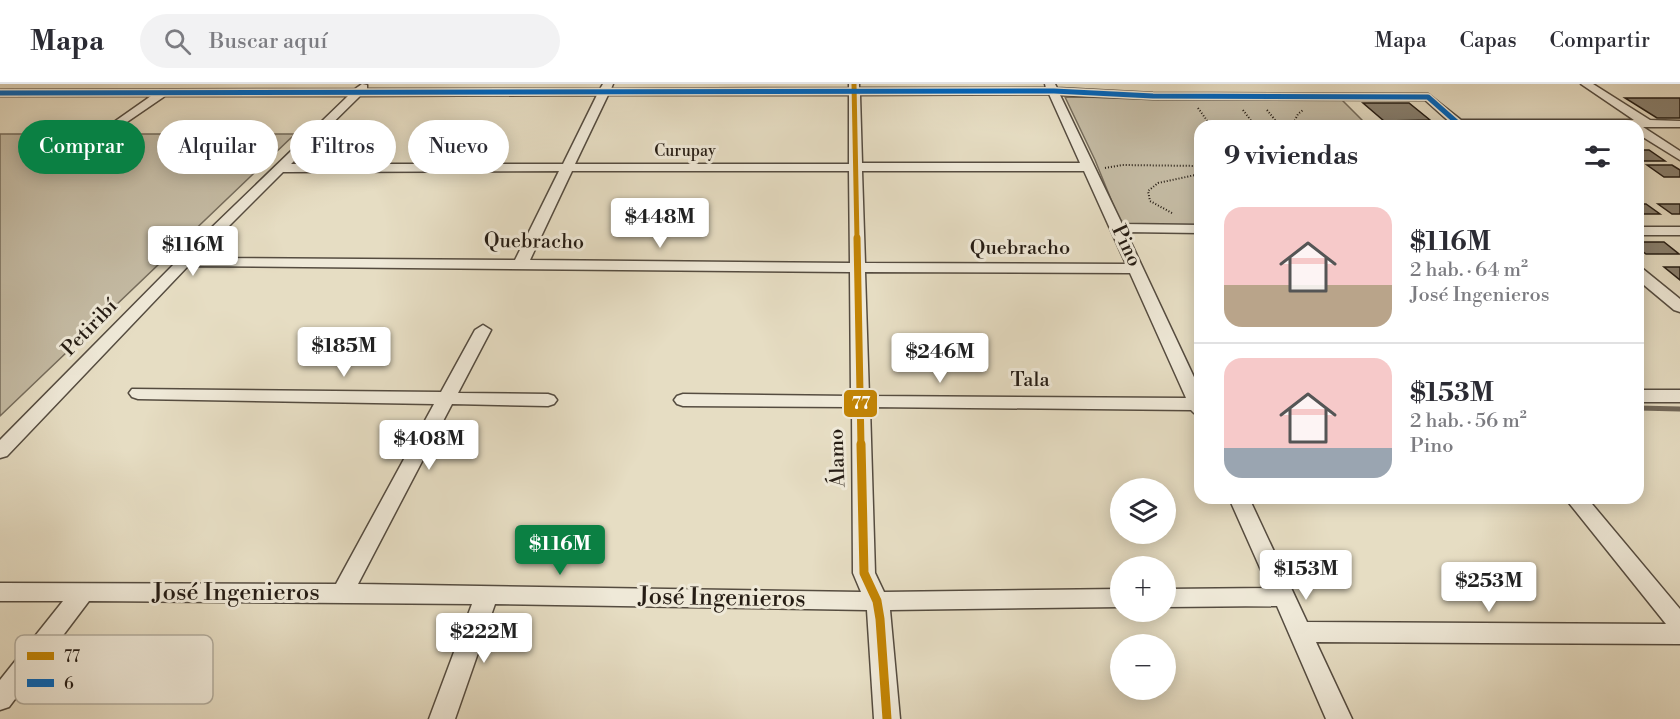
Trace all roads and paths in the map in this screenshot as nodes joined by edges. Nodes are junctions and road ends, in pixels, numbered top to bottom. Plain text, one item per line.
1 (176, 84) edge
2 (1586, 84) edge
3 (362, 88) edge
4 (607, 88) edge
5 (854, 88) edge
6 (1052, 88) edge
7 (164, 92) junction
8 (0, 93) edge
9 (124, 120) edge
10 (1454, 120) edge
11 (1630, 120) edge
12 (1680, 124) edge
13 (1644, 126) edge
14 (1644, 131) edge
15 (1680, 156) edge
16 (1194, 166) edge
17 (567, 167) junction
18 (280, 168) junction
19 (857, 169) junction
20 (1090, 170) junction
21 (1194, 175) edge
22 (1179, 215) dead end
23 (1117, 228) junction
24 (1194, 230) edge
25 (1644, 231) edge
26 (1680, 231) edge
27 (184, 262) junction
28 (521, 262) junction
29 (856, 269) junction
30 (1136, 270) junction
31 (1644, 277) edge
32 (1680, 307) edge
33 (483, 330) dead end
34 (1194, 392) edge
35 (138, 393) dead end
36 (1644, 396) edge
37 (1680, 396) edge
38 (446, 398) junction
39 (548, 400) dead end
40 (683, 400) dead end
41 (1194, 400) edge
42 (859, 401) junction
43 (0, 451) edge
44 (1242, 504) edge
45 (1580, 504) edge
46 (0, 592) edge
47 (83, 593) junction
48 (342, 593) junction
49 (487, 595) junction
50 (1282, 597) junction
51 (1110, 598) edge
52 (1176, 598) edge
53 (876, 601) junction
54 (1680, 625) edge
55 (1298, 632) junction
56 (1680, 634) edge
57 (50, 635) edge
58 (15, 680) edge
59 (0, 699) edge
60 (442, 719) edge
61 (887, 719) edge
62 (1339, 719) edge

1 - 7 street
2 - 11 street
3 - 4 street
3 - 7 street
3 - 18 street, Petiribí
4 - 5 street
4 - 17 street
5 - 6 street
5 - 19 street, Álamo
6 - 10 street
6 - 20 street, Pino
7 - 8 street
7 - 9 street
12 - 13 street
14 - 15 street
16 - 20 path
17 - 18 street, Curupay
17 - 19 street, Curupay
17 - 28 street
18 - 27 street, Petiribí
19 - 20 street, Curupay
19 - 29 street, Álamo
20 - 23 street, Pino
21 - 22 path
23 - 24 street
23 - 30 street, Pino
25 - 26 street
27 - 28 street, Quebracho
27 - 43 street, Petiribí
28 - 29 street, Quebracho
29 - 30 street, Quebracho
29 - 42 street, Álamo
30 - 34 street, Pino
31 - 32 street
33 - 38 street
35 - 38 street
36 - 37 street
38 - 39 street
38 - 48 street
40 - 42 street, Tala
41 - 42 street, Tala
42 - 53 street, Álamo
44 - 50 street
45 - 54 street
46 - 47 street, José Ingenieros
47 - 48 street, José Ingenieros
47 - 57 street
48 - 49 street, José Ingenieros
49 - 53 street, José Ingenieros
49 - 60 street
50 - 52 street
50 - 55 street
51 - 53 street, José Ingenieros
53 - 61 street, Álamo
55 - 56 street
55 - 62 street
58 - 59 street

